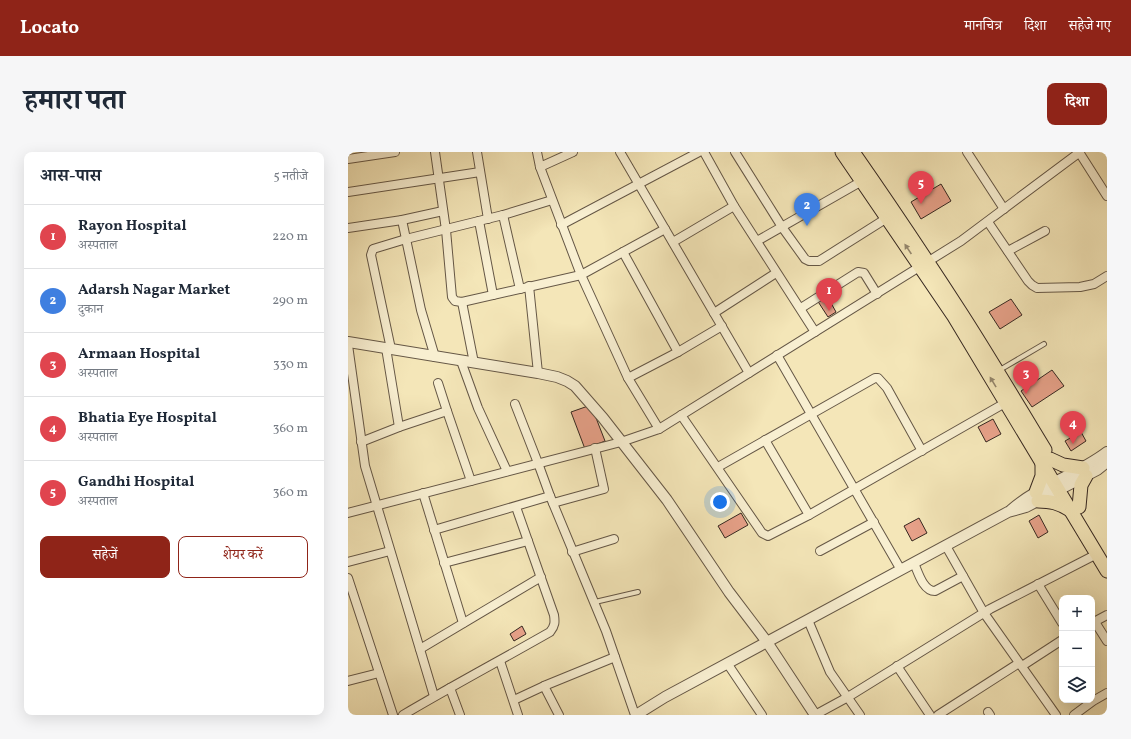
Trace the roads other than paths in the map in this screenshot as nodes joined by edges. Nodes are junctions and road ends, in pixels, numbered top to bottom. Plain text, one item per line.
1 (395, 152) edge
2 (435, 152) edge
3 (477, 152) edge
4 (537, 152) edge
5 (574, 152) edge
6 (620, 152) edge
7 (699, 152) edge
8 (704, 152) edge
9 (735, 152) edge
10 (842, 152) edge
11 (853, 152) edge
12 (967, 152) edge
13 (1079, 152) edge
14 (348, 159) edge
15 (540, 167) junction
16 (480, 172) junction
17 (438, 178) junction
18 (862, 180) junction
19 (638, 184) junction
20 (1104, 186) edge
21 (348, 192) edge
22 (1107, 196) edge
23 (552, 200) junction
24 (734, 206) junction
25 (1004, 209) junction
26 (443, 211) junction
27 (503, 215) junction
28 (887, 218) junction
29 (488, 219) junction
30 (402, 220) junction
31 (479, 221) junction
32 (988, 222) junction
33 (561, 225) junction
34 (782, 227) junction
35 (348, 228) edge
36 (665, 228) junction
37 (446, 230) junction
38 (1045, 231) dead end
39 (406, 239) junction
40 (673, 242) junction
41 (757, 242) junction
42 (1008, 251) junction
43 (623, 252) junction
44 (924, 264) junction
45 (776, 273) junction
46 (581, 275) junction
47 (1107, 276) edge
48 (529, 286) junction
49 (520, 289) junction
50 (877, 294) junction
51 (493, 295) junction
52 (462, 302) junction
53 (801, 308) junction
54 (714, 312) junction
55 (722, 326) junction
56 (815, 332) junction
57 (348, 342) edge
58 (1044, 344) dead end
59 (348, 345) edge
60 (388, 349) junction
61 (678, 352) junction
62 (777, 355) junction
63 (434, 357) junction
64 (461, 361) junction
65 (474, 363) junction
66 (998, 371) junction
67 (538, 373) junction
68 (749, 373) junction
69 (628, 378) junction
70 (438, 383) dead end
71 (1006, 403) junction
72 (515, 404) dead end
73 (447, 411) junction
74 (811, 413) junction
75 (681, 415) junction
76 (399, 427) junction
77 (659, 429) junction
78 (765, 440) junction
79 (361, 442) junction
80 (621, 442) junction
81 (595, 448) junction
82 (922, 451) junction
83 (1107, 452) edge
84 (1046, 461) junction
85 (1107, 462) edge
86 (538, 463) junction
87 (718, 467) junction
88 (507, 471) junction
89 (1085, 472) junction
90 (472, 481) junction
91 (1060, 484) junction
92 (855, 489) junction
93 (423, 493) junction
94 (1037, 497) junction
95 (551, 500) junction
96 (376, 506) junction
97 (516, 507) junction
98 (1075, 509) junction
99 (348, 513) edge
100 (809, 515) junction
101 (874, 522) junction
102 (434, 530) junction
103 (614, 539) dead end
104 (528, 541) junction
105 (946, 546) junction
106 (390, 551) junction
107 (820, 551) dead end
108 (572, 552) junction
109 (1102, 554) edge
110 (348, 562) edge
111 (444, 563) junction
112 (914, 563) junction
113 (901, 570) junction
114 (1107, 571) edge
115 (963, 576) junction
116 (541, 577) junction
117 (348, 578) edge
118 (1038, 584) junction
119 (638, 592) dead end
120 (595, 602) junction
121 (984, 613) junction
122 (1107, 615) edge
123 (1059, 618) edge
124 (808, 620) junction
125 (1095, 621) edge
126 (463, 623) junction
127 (1095, 623) edge
128 (1107, 641) edge
129 (767, 642) junction
130 (1059, 642) edge
131 (420, 649) junction
132 (615, 657) junction
133 (500, 661) junction
134 (727, 663) junction
135 (1020, 664) junction
136 (897, 666) junction
137 (379, 673) junction
138 (348, 681) edge
139 (544, 686) junction
140 (450, 688) junction
141 (434, 696) junction
142 (1106, 696) edge
143 (848, 697) junction
144 (514, 700) junction
145 (393, 715) edge
146 (404, 715) edge
147 (460, 715) edge
148 (518, 715) edge
149 (559, 715) edge
150 (635, 715) edge
151 (762, 715) edge
152 (815, 715) edge
153 (860, 715) edge
154 (930, 715) edge
155 (938, 715) edge
156 (1056, 715) edge
157 (1074, 715) edge

1 - 14 street
2 - 17 street
3 - 16 street
4 - 15 street
5 - 15 street
6 - 19 street
7 - 19 street
8 - 24 street
9 - 34 street
10 - 18 highway
11 - 44 highway
12 - 25 street
13 - 20 street
13 - 25 street
15 - 23 street
16 - 17 street
16 - 29 street
17 - 21 street
17 - 26 street
18 - 28 highway
18 - 34 street
19 - 33 street
19 - 36 street
20 - 22 street
23 - 27 street
23 - 33 street
24 - 40 street
24 - 41 street
25 - 32 street
26 - 30 street
26 - 37 street
27 - 29 street
27 - 49 street
28 - 34 street
44 -> 28 highway
29 - 31 street
30 - 35 street
30 - 39 street
31 - 37 street
31 - 51 street
32 - 42 street
32 - 44 street
33 - 46 street
34 - 41 street
36 - 40 street
36 - 43 street
37 - 39 street
37 - 52 street
38 - 42 street
39 - 60 street
39 - 63 street
40 - 54 street
41 - 45 street
42 - 47 street
43 - 46 street
43 - 61 street
44 - 50 street
44 - 66 highway
71 -> 44 highway
45 - 53 street
45 - 54 street
46 - 48 street
46 - 69 street
48 - 49 street
48 - 67 street
49 - 51 street
50 - 53 street
50 - 56 street
51 - 52 street
52 - 65 street
53 - 56 street
54 - 55 street
55 - 61 street
55 - 68 street
56 - 62 street
57 - 60 street
58 - 66 lane
59 - 79 street
60 - 63 street
60 - 76 street
61 - 69 street
62 - 68 street
62 - 74 street
63 - 64 street
64 - 65 street
64 - 88 street
65 - 67 street
66 - 84 highway
67 - 80 street
68 - 75 street
69 - 77 street
70 - 73 street
71 - 82 street
71 - 84 highway
72 - 86 street
73 - 76 street
73 - 90 street
74 - 78 street
74 - 82 street
74 - 92 street
75 - 77 street
75 - 87 street
76 - 79 street
77 - 80 street
78 - 87 street
78 - 100 street
79 - 96 street
80 - 81 street
80 - 129 street
81 - 86 street
81 - 95 street
82 - 92 street
83 - 89 street
84 - 89 highway
84 - 91 highway
84 - 94 highway
85 - 89 street
86 - 88 street
86 - 95 street
87 - 100 street
88 - 90 street
89 - 91 street
89 - 98 highway
90 - 93 street
91 - 94 street
91 - 98 highway
92 - 100 street
92 - 101 street
93 - 96 street
93 - 102 street
94 - 98 highway
94 - 105 street
95 - 97 street
95 - 108 street
96 - 99 street
96 - 106 street
97 - 102 street
97 - 104 street
98 - 109 highway
101 - 107 street
101 - 113 street
102 - 111 street
103 - 108 street
104 - 111 street
104 - 116 street
105 - 112 street
105 - 115 street
106 - 110 street
106 - 131 street
108 - 120 street
109 - 114 highway
109 - 118 street
111 - 126 street
112 - 113 street
112 - 115 street
113 - 124 street
115 - 121 street
116 - 126 street
116 - 133 street
117 - 137 street
118 - 121 street
118 - 123 street
119 - 120 lane
120 - 132 street
121 - 135 street
121 - 136 street
122 - 125 street
124 - 129 street
124 - 143 street
126 - 131 street
127 - 128 street
129 - 134 street
129 - 152 street
130 - 135 street
131 - 141 street
132 - 139 street
132 - 150 street
133 - 140 street
133 - 144 street
134 - 150 street
134 - 151 street
135 - 155 street
135 - 156 street
136 - 143 street
136 - 154 street
137 - 138 street
137 - 145 street
139 - 144 street
139 - 149 street
140 - 141 street
140 - 147 street
141 - 146 street
142 - 157 street
143 - 152 street
143 - 153 street
144 - 148 street

